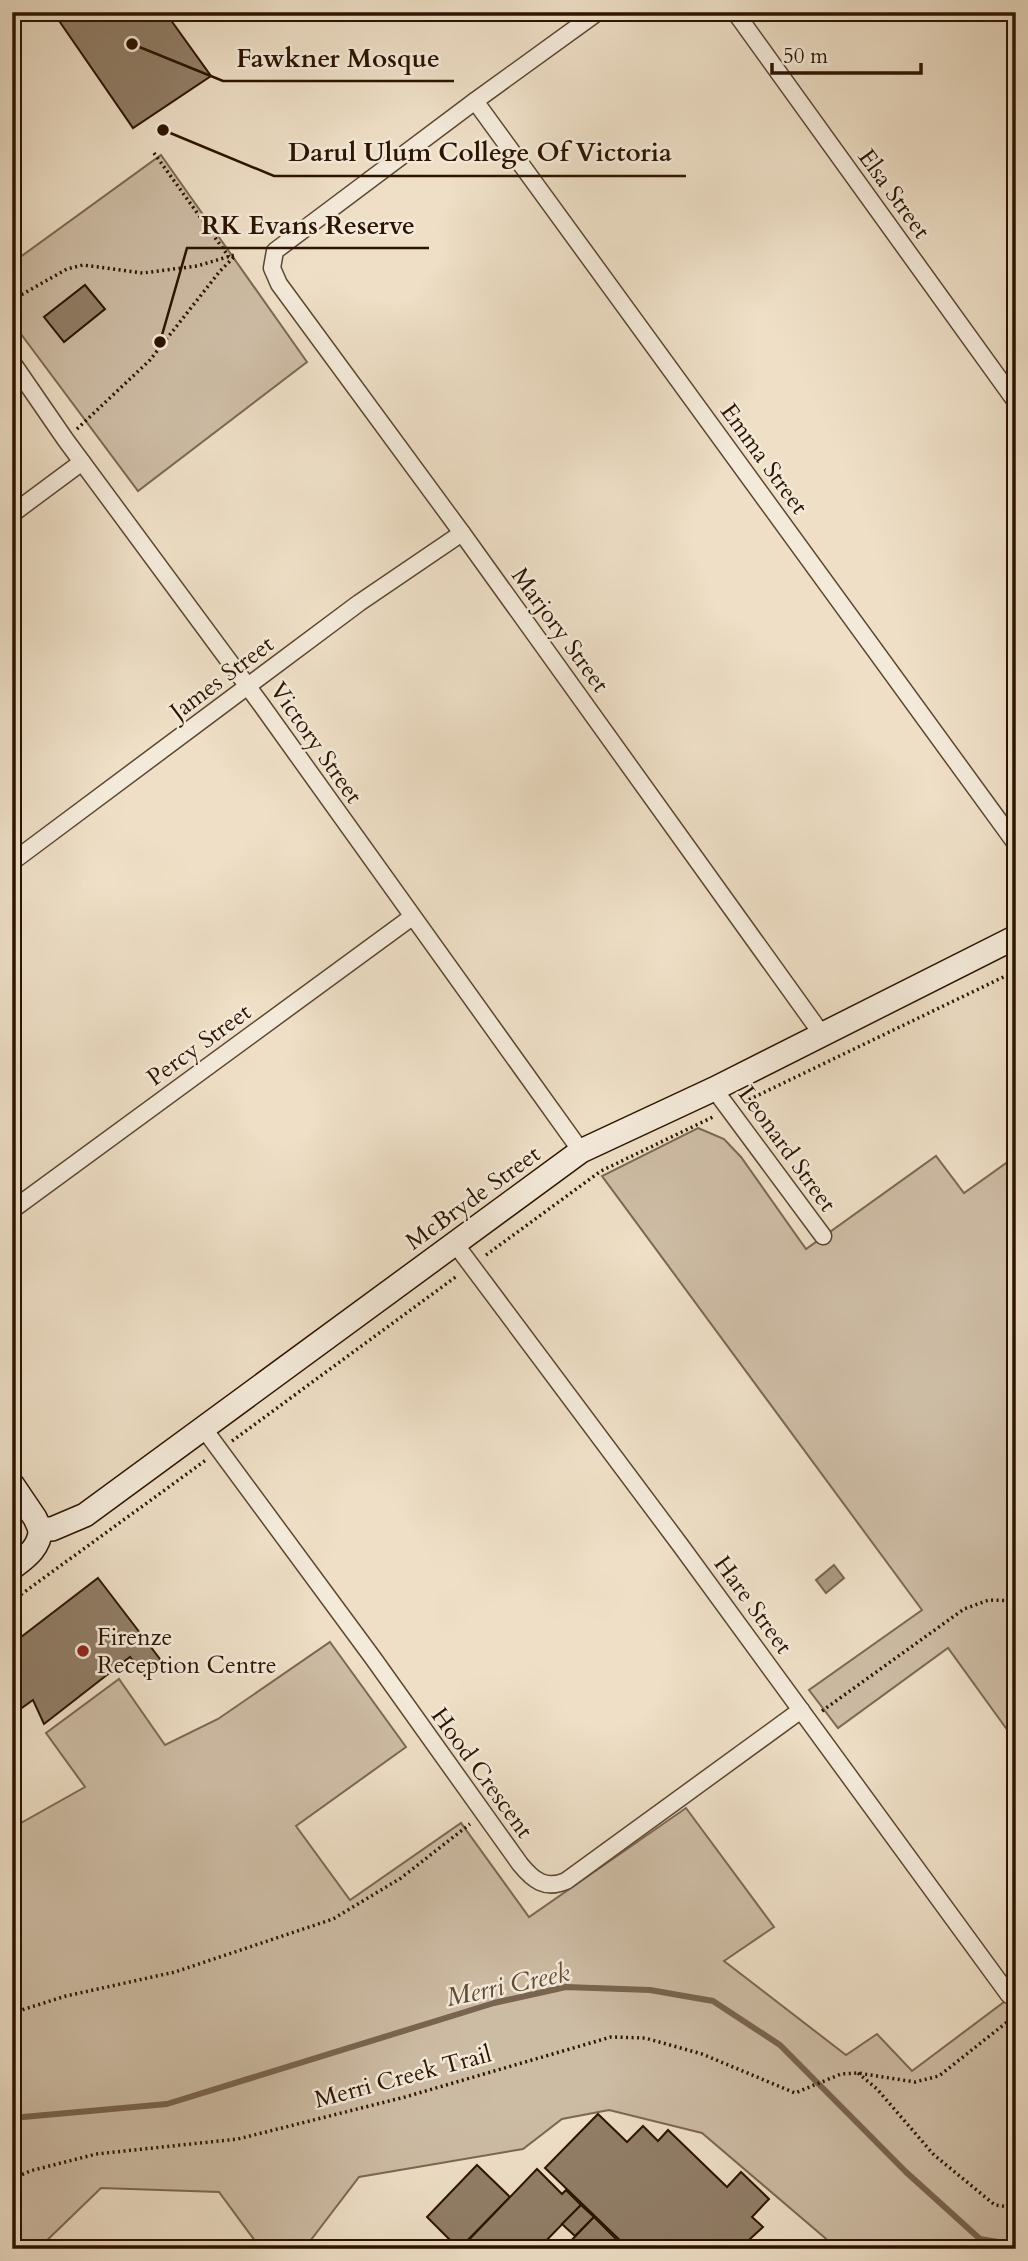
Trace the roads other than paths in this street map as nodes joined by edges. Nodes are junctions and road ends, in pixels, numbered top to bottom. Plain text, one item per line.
1 (598, 12) edge
2 (735, 12) edge
3 (475, 101) junction
4 (12, 362) edge
5 (1016, 402) edge
6 (82, 462) junction
7 (12, 514) edge
8 (461, 533) junction
9 (248, 688) junction
10 (1016, 844) edge
11 (12, 862) edge
12 (412, 917) junction
13 (1016, 937) edge
14 (821, 1033) junction
15 (714, 1088) junction
16 (581, 1151) junction
17 (12, 1210) edge
18 (823, 1236) dead end
19 (456, 1244) junction
20 (204, 1429) junction
21 (12, 1484) edge
22 (40, 1529) junction
23 (12, 1568) edge
24 (805, 1715) junction
25 (1009, 1995) dead end

1 - 3 street
2 - 5 street, Elsa Street
3 - 8 street, Marjory Street
3 - 10 street, Emma Street
4 - 6 street, Victory Street
6 - 7 street
6 - 9 street, Victory Street
8 - 9 street, James Street
8 - 14 street, Marjory Street
9 - 11 street, James Street
9 - 12 street, Victory Street
12 - 16 street, Victory Street
12 - 17 street, Percy Street
13 - 14 street, McBryde Street
14 - 15 street, McBryde Street
15 - 16 street, McBryde Street
15 - 18 street, Leonard Street
16 - 19 street, McBryde Street
19 - 20 street, McBryde Street
19 - 24 street, Hare Street
20 - 22 street, McBryde Street
20 - 24 street, Hood Crescent
21 - 22 street
22 - 23 street
24 - 25 street, Hare Street

